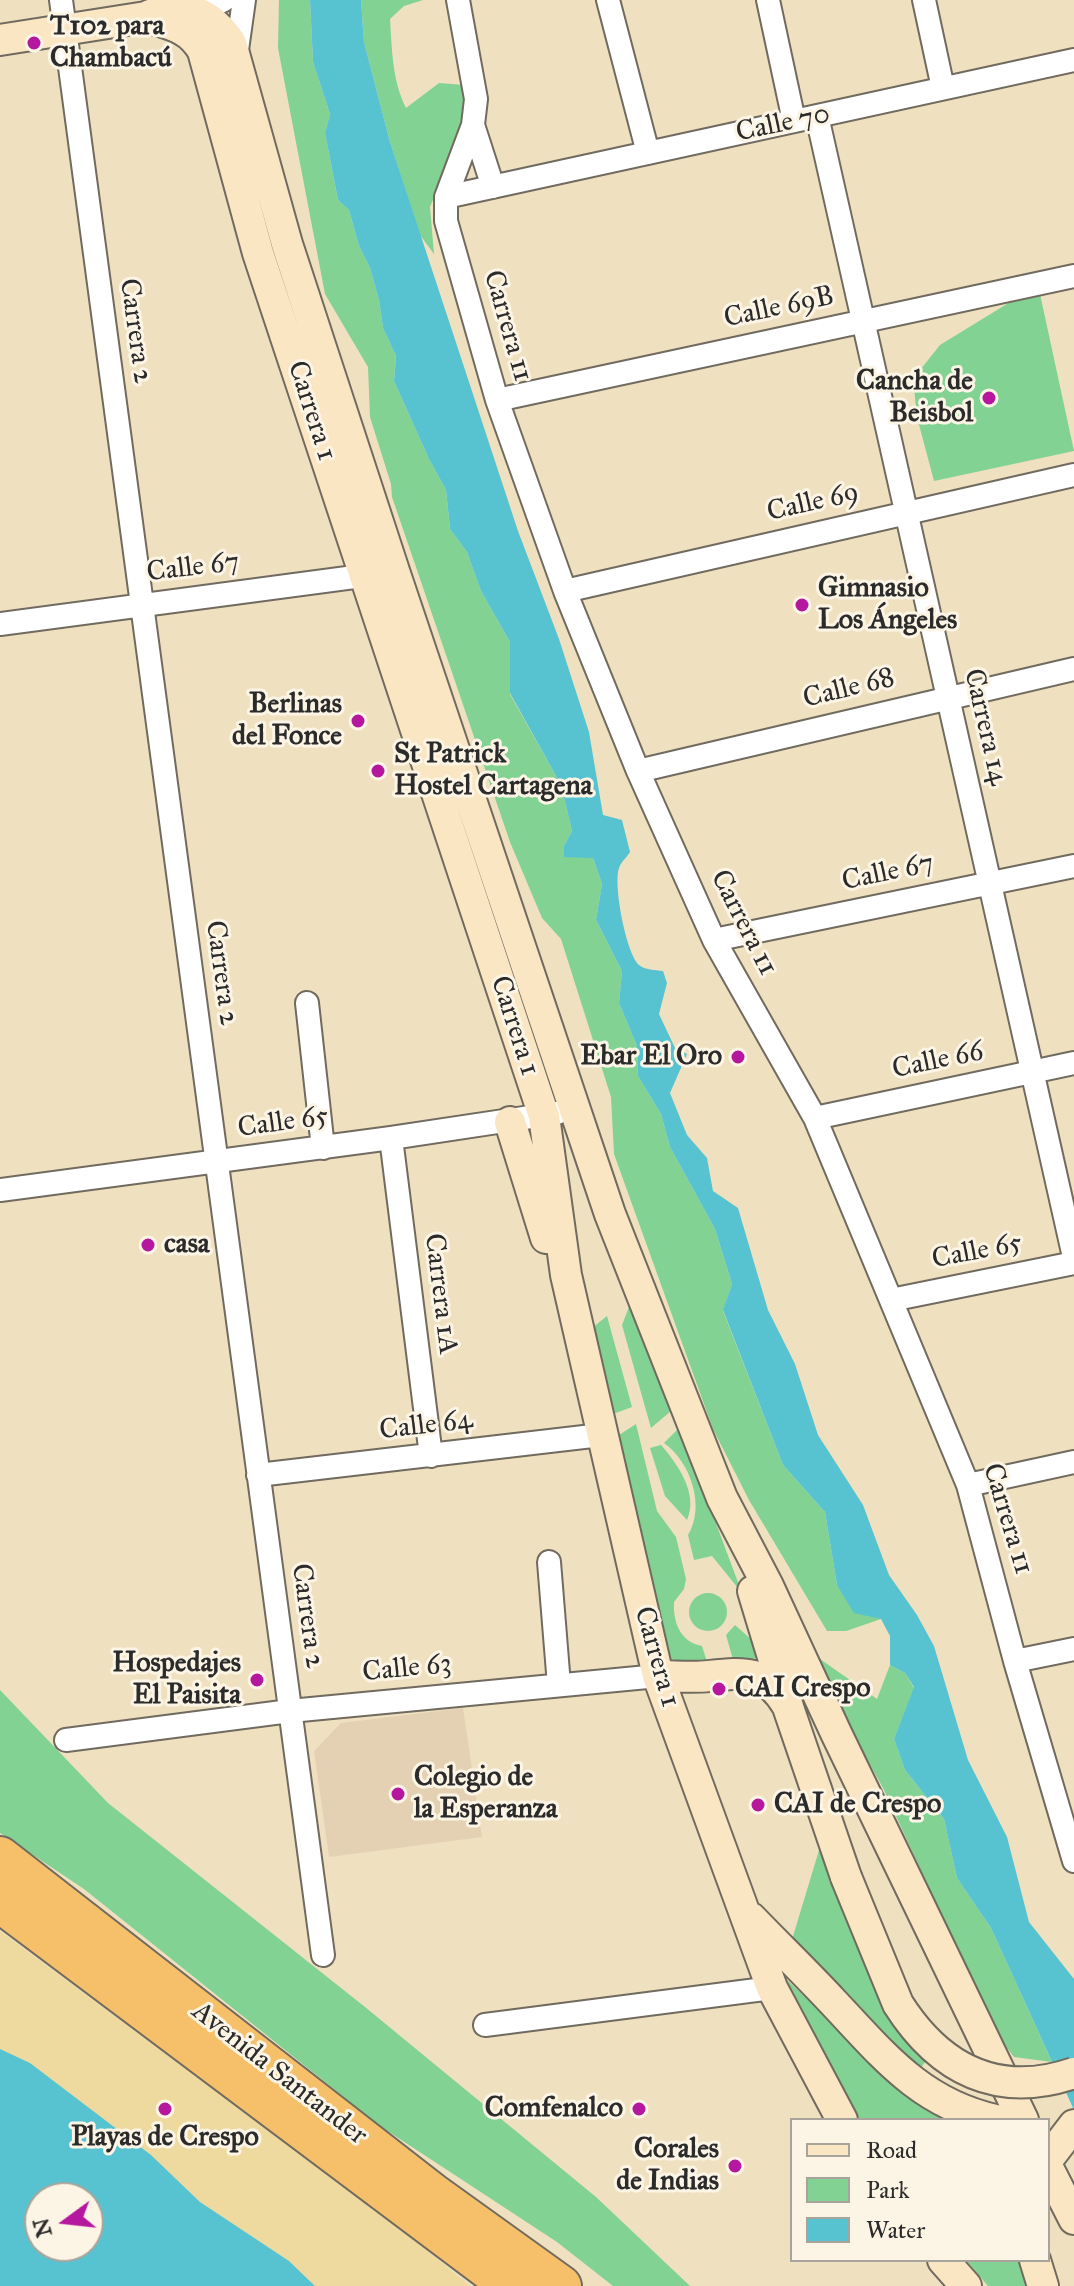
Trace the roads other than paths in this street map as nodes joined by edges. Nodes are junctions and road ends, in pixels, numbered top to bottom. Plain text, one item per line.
1 (61, 0) edge
2 (244, 0) edge
3 (458, 0) edge
4 (608, 0) edge
5 (768, 0) edge
6 (924, 0) edge
7 (211, 6) edge
8 (146, 17) junction
9 (65, 30) junction
10 (0, 40) edge
11 (236, 57) junction
12 (1074, 60) edge
13 (943, 88) junction
14 (817, 116) junction
15 (794, 121) junction
16 (473, 125) junction
17 (648, 153) junction
18 (493, 187) junction
19 (446, 197) junction
20 (1074, 276) edge
21 (863, 321) junction
22 (497, 400) junction
23 (1074, 475) edge
24 (906, 513) junction
25 (380, 573) junction
26 (565, 591) junction
27 (142, 605) junction
28 (0, 624) edge
29 (1074, 669) edge
30 (948, 696) junction
31 (638, 771) junction
32 (1074, 866) edge
33 (990, 882) junction
34 (714, 940) junction
35 (307, 1003) dead end
36 (1074, 1063) edge
37 (1032, 1072) junction
38 (573, 1108) junction
39 (544, 1116) junction
40 (815, 1118) junction
41 (510, 1122) junction
42 (391, 1138) junction
43 (323, 1148) junction
44 (216, 1162) junction
45 (0, 1190) edge
46 (1074, 1257) edge
47 (1074, 1263) edge
48 (566, 1275) junction
49 (891, 1300) junction
50 (601, 1435) junction
51 (431, 1456) junction
52 (1074, 1462) edge
53 (258, 1475) junction
54 (968, 1485) junction
55 (722, 1498) junction
56 (549, 1562) dead end
57 (1074, 1649) edge
58 (1015, 1661) junction
59 (658, 1676) junction
60 (710, 1676) junction
61 (559, 1685) junction
62 (789, 1710) junction
63 (290, 1711) junction
64 (678, 1731) junction
65 (66, 1740) dead end
66 (1069, 1831) edge
67 (0, 1857) edge
68 (1074, 1861) edge
69 (0, 1902) edge
70 (744, 1911) junction
71 (323, 1955) dead end
72 (772, 1988) junction
73 (485, 2025) dead end
74 (1074, 2073) edge
75 (1074, 2115) edge
76 (841, 2118) edge
77 (987, 2118) edge
78 (1022, 2118) edge
79 (1050, 2119) edge
80 (1074, 2125) edge
81 (1050, 2156) edge
82 (1050, 2172) edge
83 (1074, 2219) edge
84 (945, 2262) edge
85 (1036, 2262) edge
86 (511, 2286) edge
87 (561, 2286) edge
88 (966, 2286) edge
89 (1043, 2286) edge

1 - 9 street, Carrera 2
2 - 11 street, Carrera 1
3 - 16 street, Carrera 11
4 - 17 street
5 - 15 street
6 - 13 street
7 - 8 main road, Carrera 1
7 - 11 main road, Carrera 1
8 - 9 main road
8 - 25 main road, Carrera 1
9 - 10 main road
9 - 27 street, Carrera 2
11 - 25 main road, Carrera 1
12 - 13 street, Calle 70
13 - 14 street, Calle 70
14 - 15 street, Calle 70
14 - 21 street, Carrera 14
15 - 17 street, Calle 70
16 - 18 street
16 - 19 street, Carrera 11
17 - 18 street, Calle 70
18 - 19 street, Calle 70
19 - 22 street, Carrera 11
20 - 21 street, Calle 69B
21 - 22 street, Calle 69B
21 - 24 street, Carrera 14
22 - 26 street, Carrera 11
23 - 24 street, Calle 69
24 - 26 street, Calle 69
24 - 30 street, Carrera 14
25 - 27 street, Calle 67
25 - 38 main road, Carrera 1
25 - 39 main road, Carrera 1
26 - 31 street, Carrera 11
27 - 28 street, Calle 67
27 - 44 street, Carrera 2
29 - 30 street, Calle 68
30 - 31 street, Calle 68
30 - 33 street, Carrera 14
31 - 34 street, Carrera 11
32 - 33 street, Calle 67
33 - 34 street, Calle 67
33 - 37 street, Carrera 14
34 - 40 street, Carrera 11
35 - 43 street
36 - 37 street, Calle 66
37 - 40 street, Calle 66
37 - 46 street, Carrera 14
38 - 39 street, Calle 65
38 - 55 main road, Carrera 1
39 - 41 street, Calle 65
39 - 48 main road, Carrera 1
40 - 49 street, Carrera 11
41 - 42 street, Calle 65
41 - 48 main road
42 - 43 street, Calle 65
42 - 51 street, Carrera 1A
43 - 44 street, Calle 65
44 - 45 street, Calle 65
44 - 53 street, Carrera 2
47 - 49 street, Calle 65
48 - 50 main road, Carrera 1
49 - 54 street, Carrera 11
50 - 51 street, Calle 64
50 - 59 main road, Carrera 1
51 - 53 street, Calle 64
52 - 54 street
53 - 63 street, Carrera 2
54 - 58 street, Carrera 11
55 - 62 main road
55 - 78 main road, Carrera 1
56 - 61 street
57 - 58 street
58 - 66 street, Carrera 11
59 - 60 main road
59 - 61 street, Calle 63
59 - 64 main road, Carrera 1
60 - 62 main road
60 - 64 main road
61 - 63 street, Calle 63
62 - 74 main road, bridge
63 - 65 street, Calle 63
63 - 71 street, Carrera 2
64 - 70 main road, Carrera 1
66 - 68 street, Carrera 11
67 - 87 highway, Avenida Santander
69 - 86 highway, Avenida Santander
70 - 72 main road, Carrera 1
70 - 77 main road
72 - 73 street
72 - 76 main road, Carrera 1
75 - 79 main road
80 - 81 main road
82 - 83 main road
84 - 88 main road
85 - 89 main road

